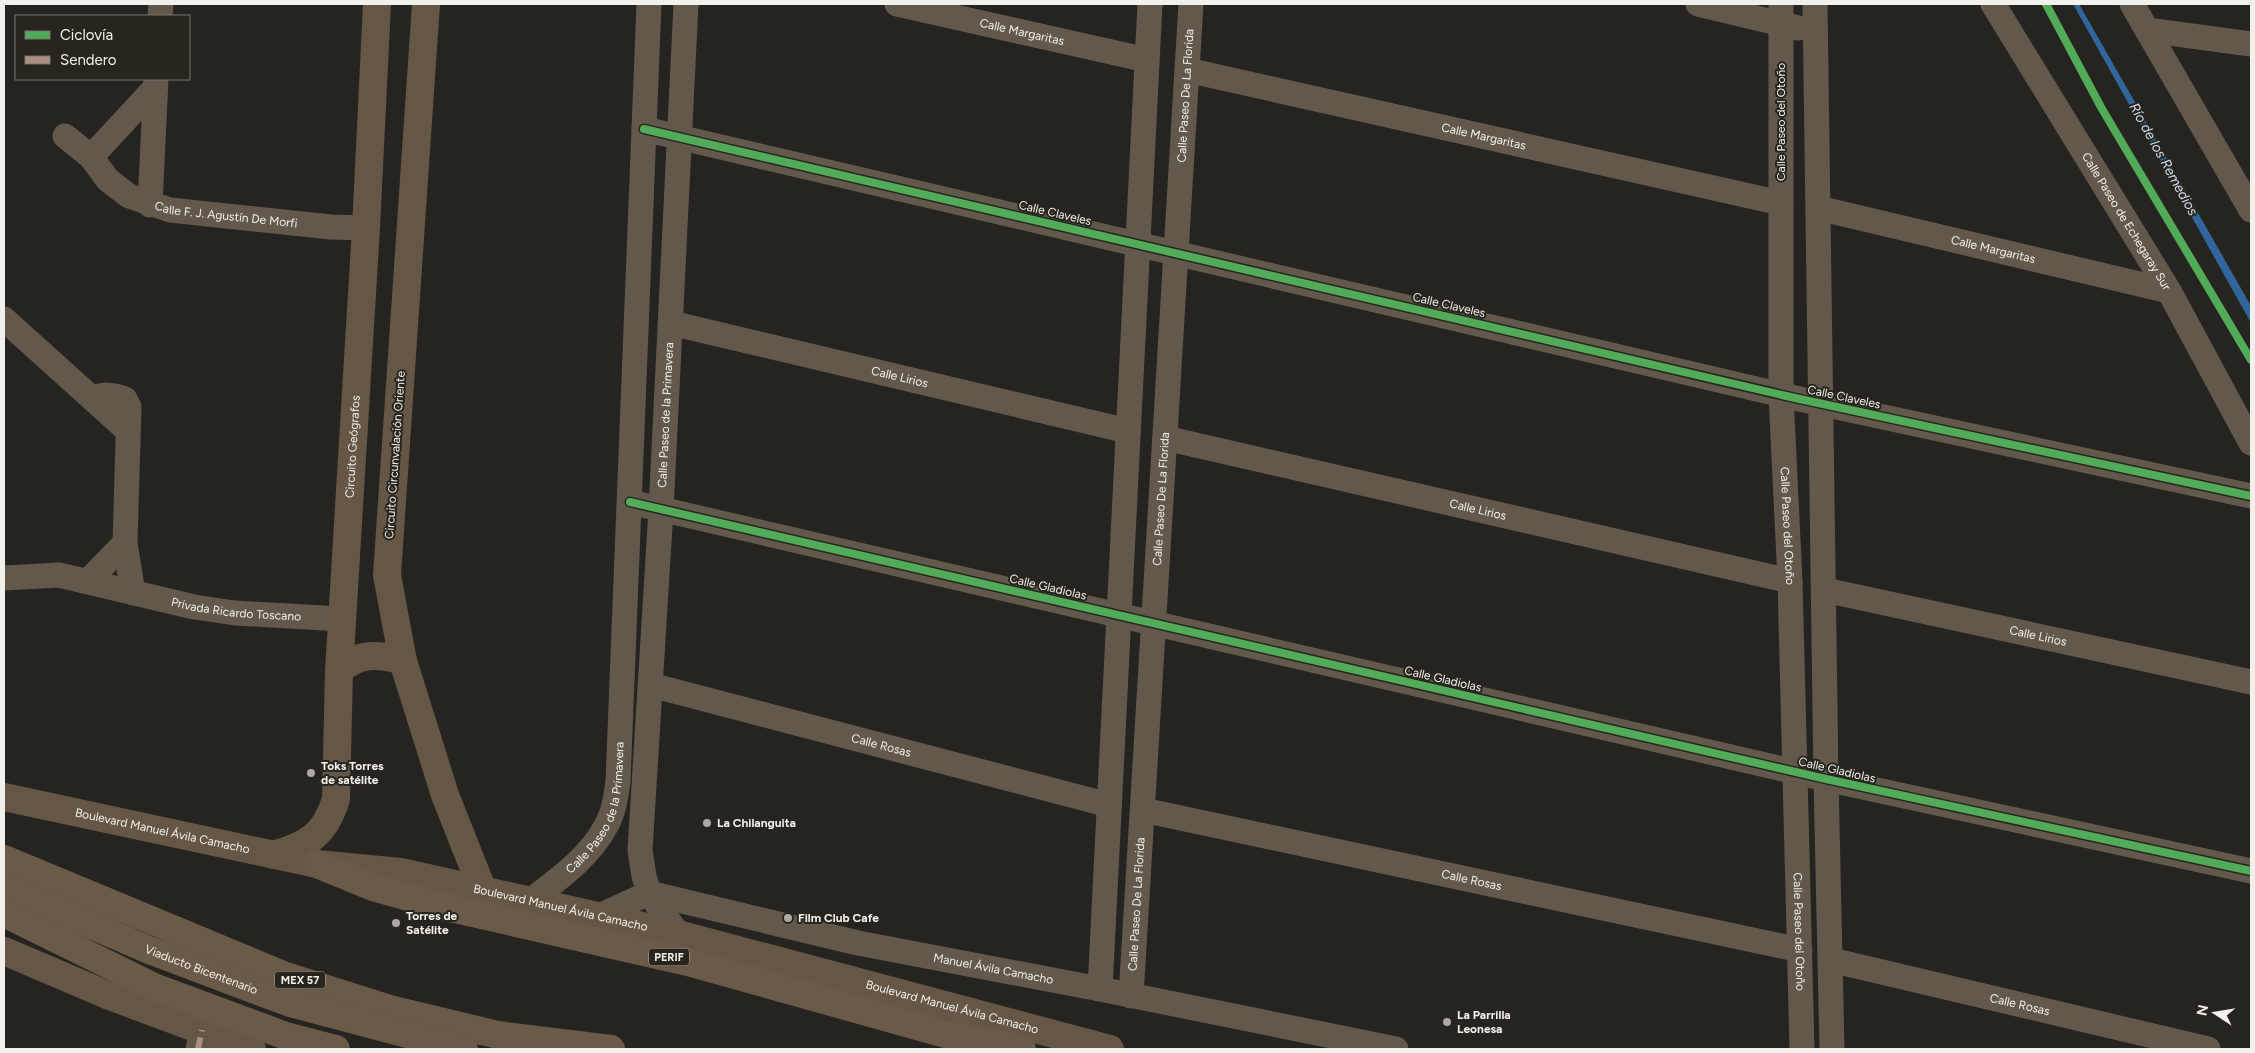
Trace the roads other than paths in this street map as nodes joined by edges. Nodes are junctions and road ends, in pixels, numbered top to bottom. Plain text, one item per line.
1 (377, 4) edge
2 (426, 4) edge
3 (649, 4) edge
4 (686, 4) edge
5 (897, 4) edge
6 (1150, 4) edge
7 (1191, 4) edge
8 (1698, 4) edge
9 (1815, 4) edge
10 (1993, 4) edge
11 (2132, 4) edge
12 (1781, 14) edge
13 (2147, 30) junction
14 (1815, 32) junction
15 (2251, 44) edge
16 (1147, 60) junction
17 (1187, 70) junction
18 (156, 83) edge
19 (644, 129) junction
20 (65, 136) dead end
21 (680, 137) junction
22 (91, 157) junction
23 (2247, 197) edge
24 (1781, 203) junction
25 (150, 204) junction
26 (1818, 208) junction
27 (366, 228) junction
28 (1138, 244) junction
29 (1176, 253) junction
30 (2169, 291) junction
31 (4, 319) edge
32 (671, 323) junction
33 (1781, 395) junction
34 (92, 398) junction
35 (1822, 404) junction
36 (127, 430) junction
37 (1128, 431) junction
38 (1165, 438) junction
39 (2251, 443) edge
40 (2251, 496) edge
41 (630, 502) junction
42 (662, 510) junction
43 (125, 543) junction
44 (387, 575) junction
45 (346, 577) junction
46 (4, 578) edge
47 (88, 581) junction
48 (1790, 581) junction
49 (1825, 590) junction
50 (132, 593) junction
51 (1119, 615) junction
52 (342, 620) junction
53 (1154, 623) junction
54 (403, 661) junction
55 (339, 671) junction
56 (2251, 682) edge
57 (652, 686) junction
58 (1794, 771) junction
59 (1826, 779) junction
60 (4, 797) edge
61 (1109, 805) junction
62 (1143, 810) junction
63 (273, 855) junction
64 (4, 859) edge
65 (317, 864) junction
66 (2251, 871) edge
67 (4, 887) edge
68 (483, 892) junction
69 (649, 893) junction
70 (530, 902) junction
71 (4, 913) edge
72 (597, 917) junction
73 (678, 934) junction
74 (1800, 950) junction
75 (4, 951) edge
76 (1831, 960) junction
77 (1100, 989) junction
78 (1132, 996) junction
79 (200, 1040) edge
80 (252, 1049) edge
81 (336, 1049) edge
82 (464, 1049) edge
83 (611, 1049) edge
84 (1022, 1049) edge
85 (1110, 1049) edge
86 (1396, 1049) edge
87 (1802, 1049) edge
88 (1832, 1049) edge
89 (2208, 1049) edge

1 - 27 main road, Circuito Geógrafos
2 - 44 main road, Circuito Circunvalación Oriente
3 - 19 street, Calle Paseo de la Primavera
4 - 21 street, Calle Paseo de la Primavera
5 - 16 street, Calle Margaritas
6 - 16 street
7 - 17 street, Calle Paseo De La Florida
8 - 12 street
9 - 14 street
10 - 30 street, Calle Paseo de Echegaray Sur
11 - 13 street
12 - 14 street
12 - 24 street, Calle Paseo del Otoño
13 - 15 street
13 - 23 street
14 - 26 street
16 - 28 street
17 - 24 street, Calle Margaritas
17 - 29 street, Calle Paseo De La Florida
18 - 22 street
18 - 25 street, Calle F. J. Agustín De Morfi
19 - 21 street, Calle Claveles
19 - 41 street, Calle Paseo de la Primavera
20 - 22 street
21 - 28 street, Calle Claveles
21 - 32 street, Calle Paseo de la Primavera
22 - 25 street
24 - 33 street, Calle Paseo del Otoño
25 - 27 street, Calle F. J. Agustín De Morfi
26 - 30 street, Calle Margaritas
26 - 35 street
27 - 45 main road, Circuito Geógrafos
28 - 29 street, Calle Claveles
28 - 37 street
29 - 33 street, Calle Claveles
29 - 38 street, Calle Paseo De La Florida
30 - 39 street, Calle Paseo de Echegaray Sur
31 - 34 street
32 - 37 street, Calle Lirios
32 - 42 street, Calle Paseo de la Primavera
33 - 35 street, Calle Claveles
33 - 48 street, Calle Paseo del Otoño
34 - 36 street
34 - 36 street
35 - 40 street, Calle Claveles
35 - 49 street
36 - 43 street
37 - 51 street
38 - 48 street, Calle Lirios
38 - 53 street, Calle Paseo De La Florida
41 - 42 street, Calle Gladiolas
41 - 70 street, Calle Paseo de la Primavera
42 - 51 street, Calle Gladiolas
42 - 57 street, Calle Paseo de la Primavera
43 - 47 street
43 - 50 street
44 - 45 main road
44 - 54 main road, Circuito Circunvalación Oriente
45 - 52 main road, Circuito Geógrafos
46 - 47 street, Privada Ricardo Toscano
47 - 50 street, Privada Ricardo Toscano
48 - 58 street, Calle Paseo del Otoño
49 - 56 street, Calle Lirios
49 - 59 street
50 - 52 street, Privada Ricardo Toscano
51 - 53 street, Calle Gladiolas
51 - 61 street
52 - 55 main road, Circuito Geógrafos
53 - 58 street, Calle Gladiolas
53 - 62 street, Calle Paseo De La Florida
54 - 55 main road
54 - 68 main road, Circuito Circunvalación Oriente
55 - 63 main road, Circuito Geógrafos
57 - 61 street, Calle Rosas
57 - 69 street, Calle Paseo de la Primavera
58 - 59 street, Calle Gladiolas
58 - 74 street, Calle Paseo del Otoño
59 - 66 street, Calle Gladiolas
59 - 76 street
60 - 63 main road, Boulevard Manuel Ávila Camacho
61 - 77 street
62 - 74 street, Calle Rosas
62 - 78 street, Calle Paseo De La Florida
63 - 65 main road, Boulevard Manuel Ávila Camacho
64 - 83 highway, MEX 57
65 - 68 main road, Boulevard Manuel Ávila Camacho
65 - 84 highway, PERIF
67 - 82 highway, Viaducto Bicentenario
68 - 70 main road, Boulevard Manuel Ávila Camacho
69 - 72 street
69 - 73 street, Calle Paseo de la Primavera
69 - 77 street, Manuel Ávila Camacho
70 - 72 main road, Boulevard Manuel Ávila Camacho
71 - 81 highway
72 - 73 main road, Boulevard Manuel Ávila Camacho
73 - 85 main road, Boulevard Manuel Ávila Camacho
74 - 87 street, Calle Paseo del Otoño
75 - 79 main road
76 - 88 street
76 - 89 street, Calle Rosas
77 - 78 street, Manuel Ávila Camacho
78 - 86 street, Manuel Ávila Camacho
79 - 80 main road

